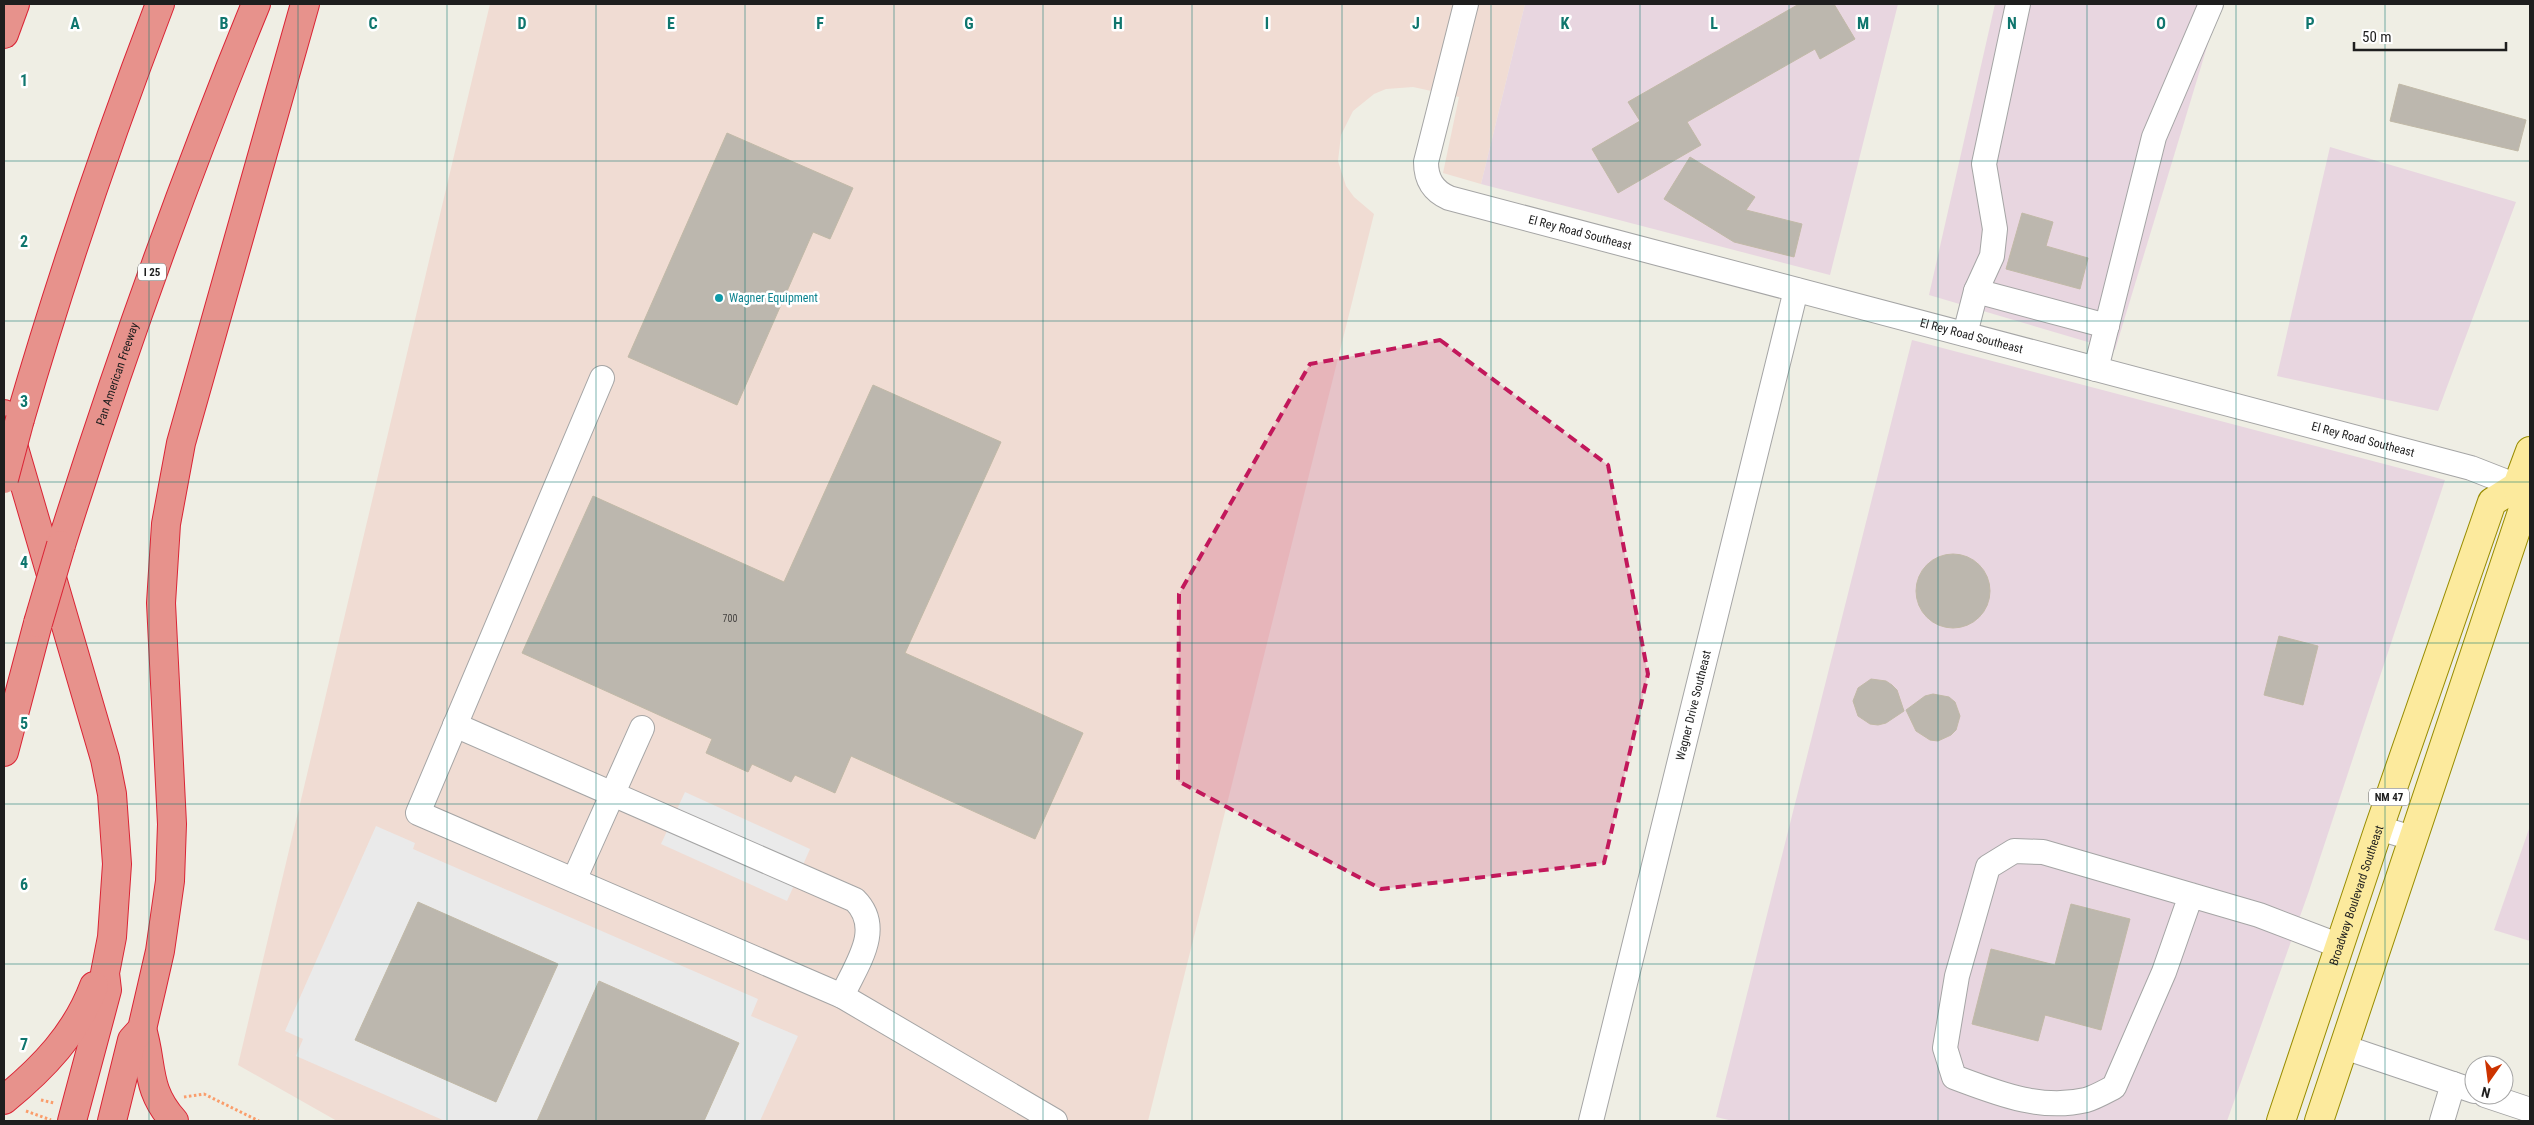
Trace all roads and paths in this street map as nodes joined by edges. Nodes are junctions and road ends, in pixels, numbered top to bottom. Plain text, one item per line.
1 (15, 4) edge
2 (160, 4) edge
3 (256, 4) edge
4 (305, 4) edge
5 (1466, 4) edge
6 (2018, 4) edge
7 (2211, 4) edge
8 (4, 34) edge
9 (1796, 290) junction
10 (1976, 291) junction
11 (2107, 326) junction
12 (1965, 334) junction
13 (2096, 369) junction
14 (602, 378) dead end
15 (12, 417) edge
16 (2530, 451) edge
17 (4, 479) edge
18 (2517, 486) junction
19 (455, 725) junction
20 (642, 728) dead end
21 (4, 752) edge
22 (612, 793) junction
23 (2378, 828) junction
24 (2412, 838) junction
25 (574, 880) junction
26 (2191, 895) junction
27 (2340, 946) junction
28 (104, 973) junction
29 (842, 996) junction
30 (142, 1029) junction
31 (2344, 1047) junction
32 (2464, 1088) edge
33 (37, 1099) dead end
34 (14, 1105) edge
35 (2514, 1105) edge
36 (176, 1110) edge
37 (2530, 1110) edge
38 (68, 1113) edge
39 (56, 1121) edge
40 (112, 1121) edge
41 (259, 1121) edge
42 (1055, 1121) edge
43 (1591, 1121) edge
44 (2281, 1121) edge
45 (2319, 1121) edge
46 (2442, 1121) edge

1 - 8 highway
2 - 15 highway
3 - 21 highway, Pan American Freeway / I 25, bridge
4 - 30 highway
5 - 9 street, El Rey Road Southeast
6 - 10 street
7 - 11 street
9 - 12 street, El Rey Road Southeast
9 - 43 street, Wagner Drive Southeast
10 - 11 street
10 - 12 street
11 - 13 street
12 - 13 street, El Rey Road Southeast
13 - 18 street, El Rey Road Southeast
14 - 19 street
15 - 17 highway, bridge
15 - 28 highway
16 - 18 main road
18 - 23 main road, Broadway Boulevard Southeast / NM 47
18 - 24 main road, NM 47
19 - 22 street
19 - 25 street
20 - 22 street
22 - 25 street
22 - 29 street
23 - 24 street
23 - 27 main road, Broadway Boulevard Southeast / NM 47
24 - 31 main road, NM 47
25 - 29 street
26 - 26 street
26 - 27 street
27 - 44 main road, Broadway Boulevard Southeast / NM 47
28 - 34 highway
28 - 38 highway
29 - 42 street
30 - 36 highway
30 - 40 highway
31 - 32 street
31 - 45 main road, NM 47
32 - 46 street
33 - 38 path
34 - 39 path
35 - 37 street
36 - 41 path

